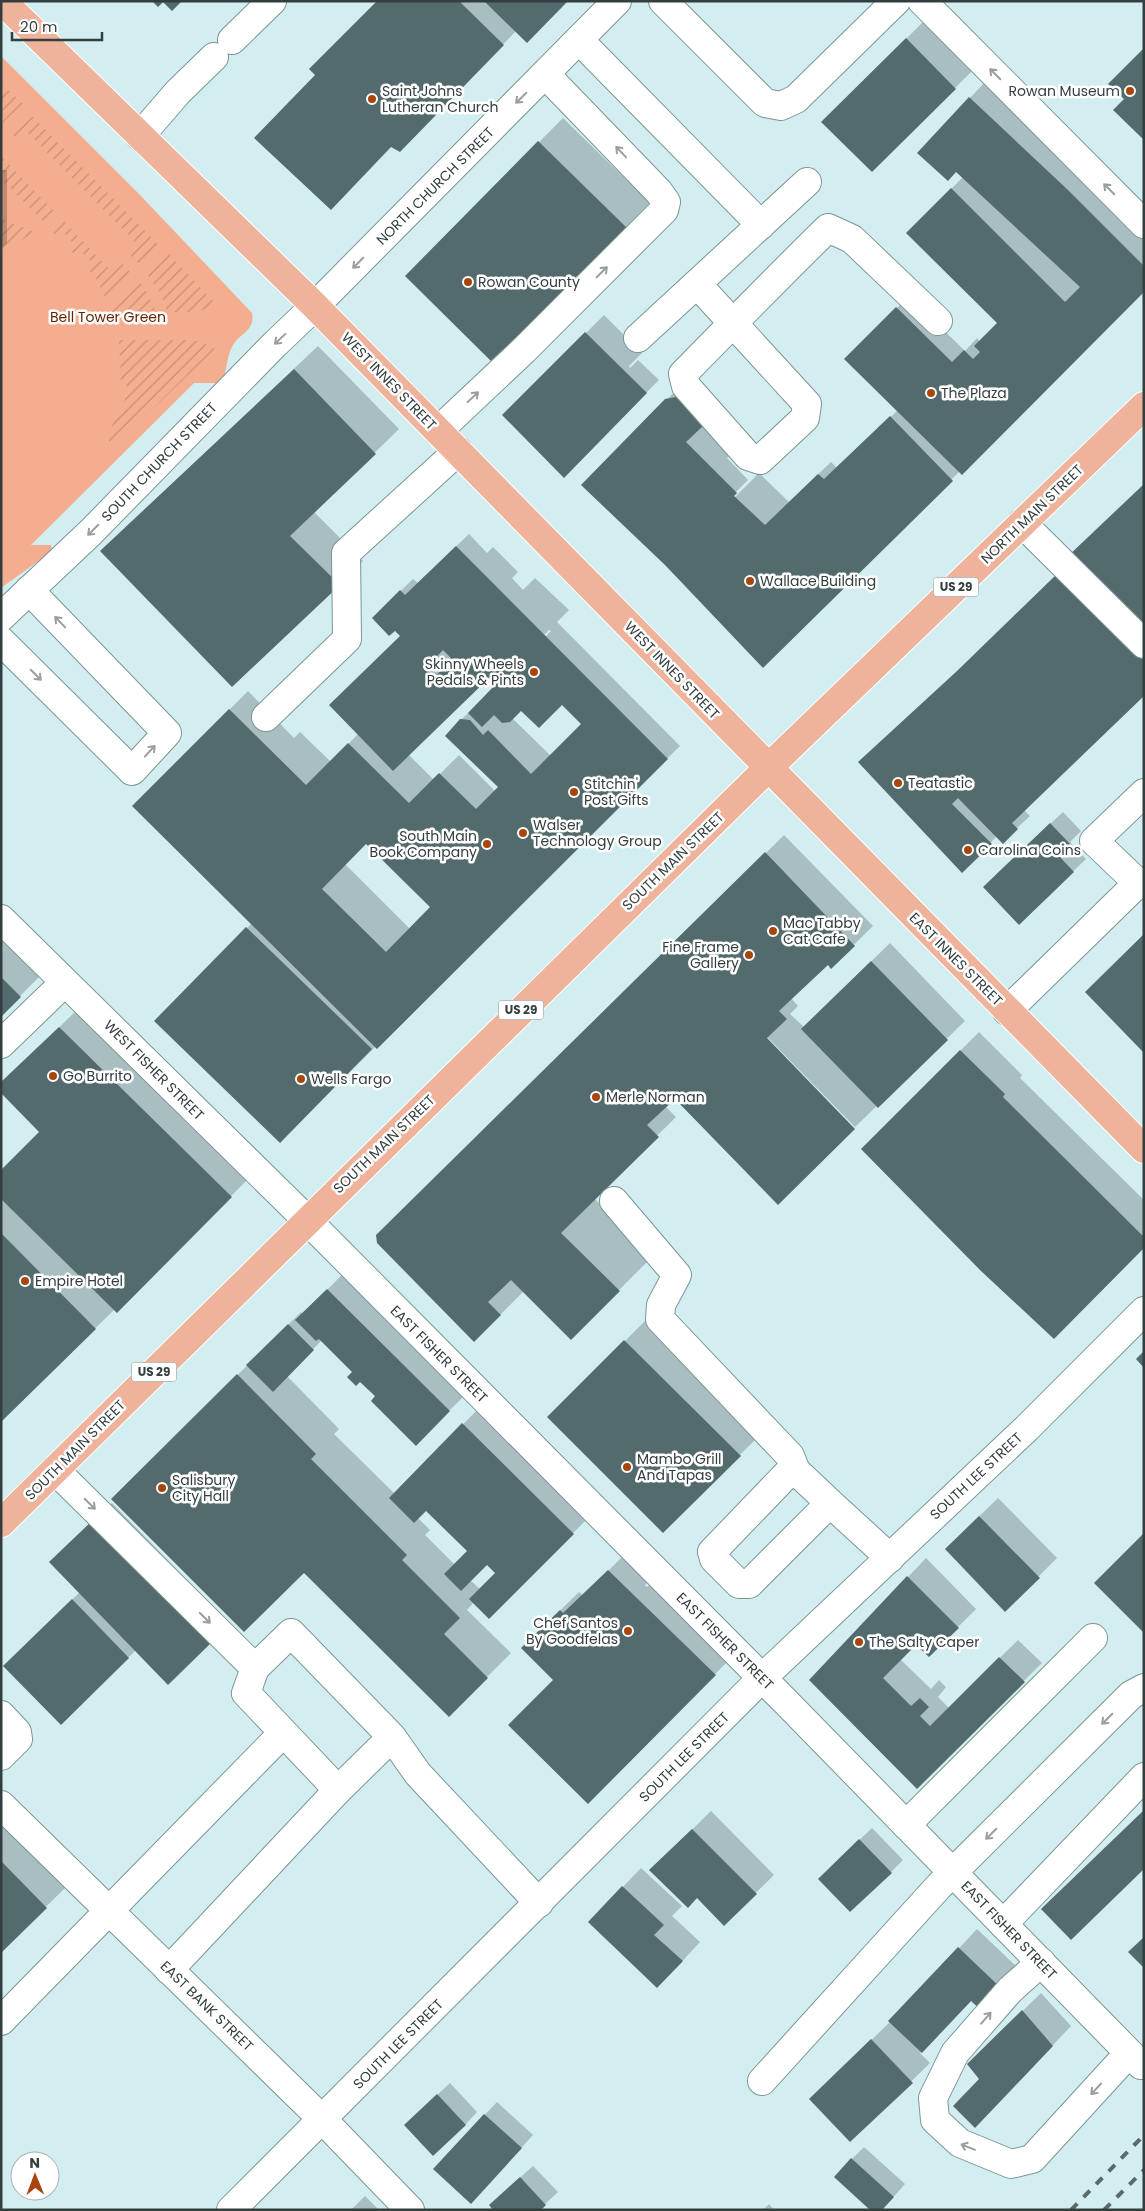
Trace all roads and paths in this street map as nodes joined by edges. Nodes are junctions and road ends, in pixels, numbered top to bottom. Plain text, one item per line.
1 (2, 1) edge
2 (272, 1) edge
3 (617, 1) edge
4 (664, 1) edge
5 (896, 1) edge
6 (922, 1) edge
7 (579, 40) junction
8 (545, 74) junction
9 (140, 136) junction
10 (807, 182) dead end
11 (1144, 224) edge
12 (761, 226) junction
13 (697, 284) junction
14 (316, 306) junction
15 (938, 321) dead end
16 (734, 323) junction
17 (638, 338) dead end
18 (1144, 406) edge
19 (438, 431) junction
20 (458, 451) junction
21 (1022, 523) junction
22 (29, 590) junction
23 (1, 617) edge
24 (1, 641) edge
25 (1144, 644) edge
26 (266, 717) dead end
27 (768, 768) junction
28 (1144, 793) edge
29 (1141, 880) edge
30 (1, 919) edge
31 (64, 983) junction
32 (1007, 1011) junction
33 (1, 1044) edge
34 (1144, 1149) edge
35 (614, 1200) dead end
36 (307, 1220) junction
37 (1144, 1311) edge
38 (55, 1470) junction
39 (796, 1471) junction
40 (830, 1503) junction
41 (1, 1523) edge
42 (890, 1558) junction
43 (1093, 1638) dead end
44 (254, 1668) junction
45 (762, 1678) junction
46 (1144, 1688) edge
47 (1, 1715) edge
48 (283, 1733) junction
49 (392, 1737) junction
50 (1, 1756) edge
51 (1144, 1777) edge
52 (338, 1790) junction
53 (1, 1805) edge
54 (906, 1825) junction
55 (953, 1873) junction
56 (539, 1902) junction
57 (108, 1910) junction
58 (1004, 1924) junction
59 (1040, 1962) junction
60 (169, 1970) junction
61 (1, 2021) edge
62 (762, 2081) dead end
63 (322, 2120) junction
64 (230, 2210) edge
65 (410, 2210) edge

1 - 9 main road, WEST INNES STREET
2 - 9 street
3 - 7 street, NORTH CHURCH STREET
4 - 5 street
11 -> 6 street
7 - 8 street, NORTH CHURCH STREET
7 - 12 street
8 -> 14 street, NORTH CHURCH STREET
19 -> 8 street
9 - 14 main road, WEST INNES STREET
10 - 12 street
12 - 13 street
13 - 16 street
13 - 17 street
14 - 19 main road, WEST INNES STREET
14 -> 22 street, SOUTH CHURCH STREET
15 - 16 street
16 - 16 street
18 - 21 main road, NORTH MAIN STREET / US 29
19 - 20 main road, WEST INNES STREET
20 - 26 street
20 - 27 main road, WEST INNES STREET
21 - 25 street
21 - 27 main road, NORTH MAIN STREET / US 29
22 - 23 street, SOUTH CHURCH STREET
24 -> 22 street
27 - 32 main road, EAST INNES STREET
27 - 36 main road, SOUTH MAIN STREET / US 29
28 - 29 street
29 - 32 street
30 - 31 street, WEST FISHER STREET
31 - 33 street
31 - 36 street, WEST FISHER STREET
32 - 34 main road, EAST INNES STREET
35 - 39 street
36 - 38 main road, SOUTH MAIN STREET / US 29
36 - 45 street, EAST FISHER STREET
37 - 42 street, SOUTH LEE STREET
38 - 41 main road, SOUTH MAIN STREET / US 29
38 -> 44 street
39 - 40 street
39 - 40 street
40 - 42 street
42 - 45 street, SOUTH LEE STREET
43 - 54 street
44 - 48 street
44 - 49 street
45 - 54 street, EAST FISHER STREET
45 - 56 street, SOUTH LEE STREET
46 -> 55 street
47 - 50 street
48 - 52 street
48 - 57 street
49 - 52 street
49 - 56 street
51 - 58 street
52 - 60 street
53 - 57 street, EAST BANK STREET
54 - 55 street, EAST FISHER STREET
55 - 58 street, EAST FISHER STREET
55 - 62 street
56 - 63 street, SOUTH LEE STREET
57 - 60 street, EAST BANK STREET
57 - 61 street
58 - 59 street, EAST FISHER STREET
59 -> 59 street, EAST FISHER STREET
60 - 63 street, EAST BANK STREET
63 - 64 street, SOUTH LEE STREET
63 - 65 street, EAST BANK STREET

